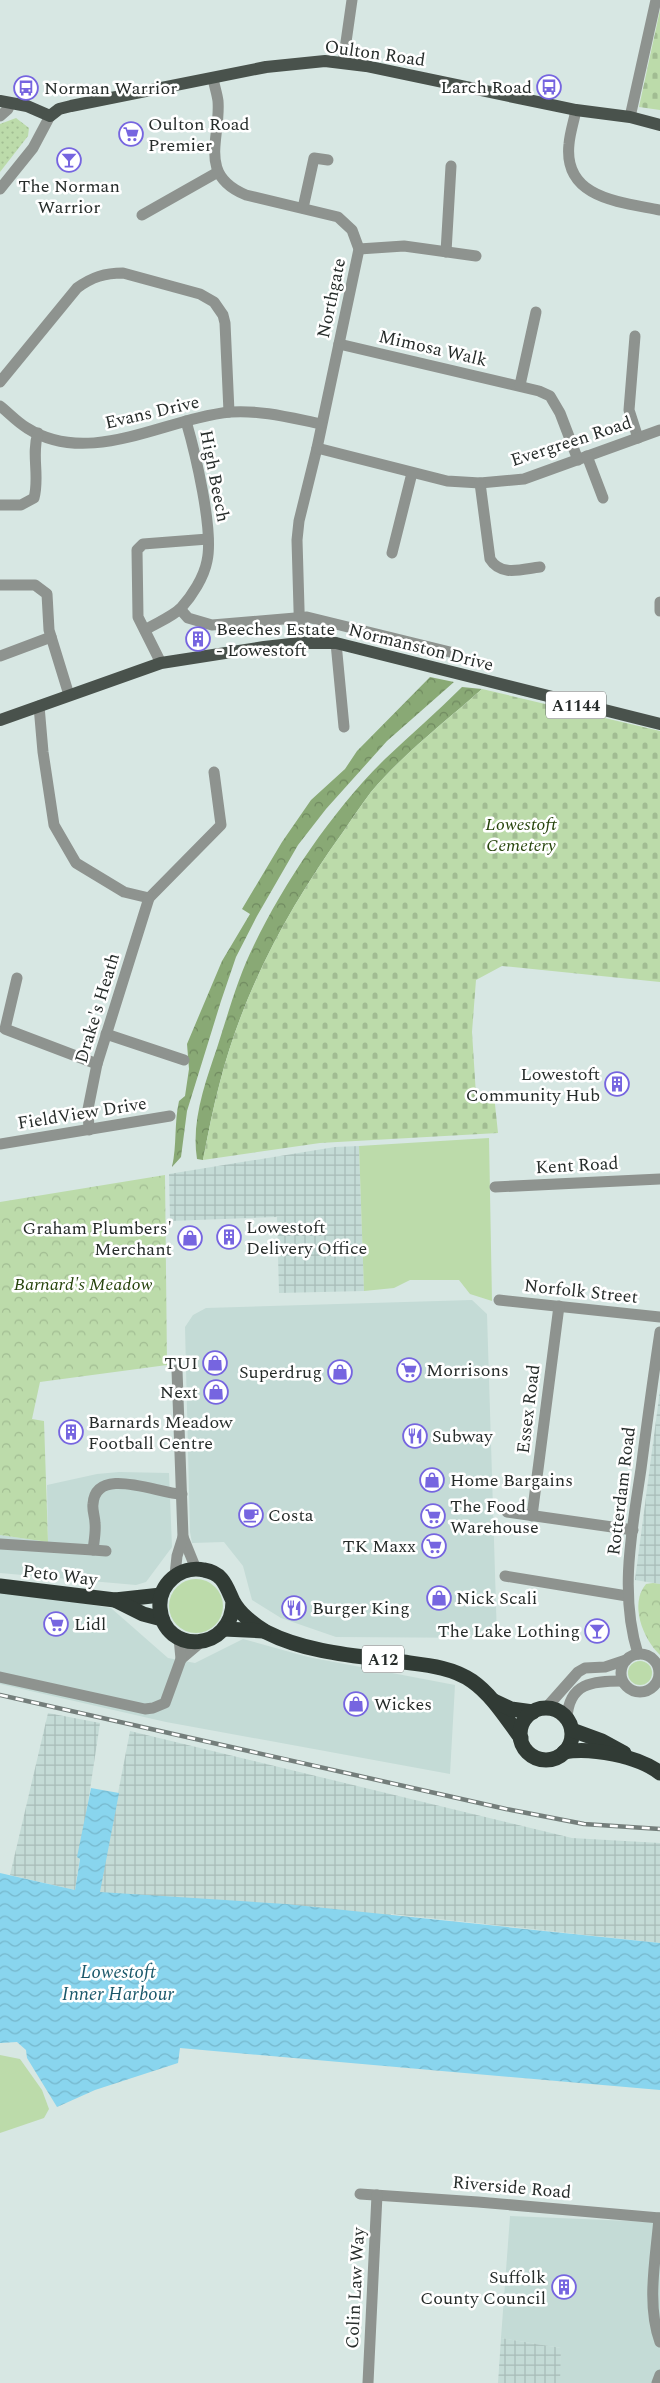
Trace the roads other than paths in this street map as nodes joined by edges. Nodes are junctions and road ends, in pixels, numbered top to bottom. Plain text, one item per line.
1 (352, 0) edge
2 (656, 0) edge
3 (343, 63) junction
4 (213, 78) junction
5 (5, 102) edge
6 (576, 110) junction
7 (0, 116) edge
8 (50, 116) junction
9 (630, 118) junction
10 (660, 125) edge
11 (328, 160) dead end
12 (451, 166) dead end
13 (218, 172) junction
14 (0, 188) edge
15 (303, 208) junction
16 (660, 210) edge
17 (142, 215) dead end
18 (359, 249) junction
19 (446, 252) junction
20 (476, 256) dead end
21 (536, 312) dead end
22 (635, 336) dead end
23 (339, 344) junction
24 (0, 382) edge
25 (520, 385) junction
26 (0, 406) edge
27 (229, 412) junction
28 (186, 421) junction
29 (321, 424) junction
30 (660, 430) edge
31 (38, 433) junction
32 (638, 438) junction
33 (317, 448) junction
34 (582, 458) junction
35 (412, 473) junction
36 (480, 483) junction
37 (603, 498) dead end
38 (0, 506) edge
39 (208, 539) junction
40 (392, 553) dead end
41 (540, 567) dead end
42 (0, 585) edge
43 (660, 602) edge
44 (180, 609) junction
45 (660, 611) edge
46 (300, 616) junction
47 (145, 630) junction
48 (51, 637) junction
49 (300, 643) junction
50 (336, 643) junction
51 (450, 652) dead end
52 (0, 656) edge
53 (161, 663) junction
54 (69, 695) junction
55 (39, 706) junction
56 (0, 720) edge
57 (660, 724) edge
58 (344, 727) dead end
59 (214, 772) dead end
60 (149, 898) junction
61 (18, 978) dead end
62 (106, 1034) junction
63 (184, 1060) dead end
64 (97, 1064) junction
65 (170, 1116) dead end
66 (89, 1130) junction
67 (0, 1144) edge
68 (660, 1178) edge
69 (496, 1187) dead end
70 (499, 1300) dead end
71 (559, 1306) junction
72 (660, 1317) edge
73 (660, 1332) edge
74 (177, 1370) dead end
75 (182, 1494) junction
76 (507, 1512) dead end
77 (532, 1516) junction
78 (633, 1530) junction
79 (183, 1538) junction
80 (0, 1544) edge
81 (93, 1550) junction
82 (106, 1551) dead end
83 (196, 1569) junction
84 (175, 1575) junction
85 (505, 1576) dead end
86 (0, 1586) edge
87 (161, 1594) junction
88 (628, 1596) junction
89 (115, 1600) junction
90 (233, 1601) junction
91 (162, 1619) junction
92 (224, 1630) junction
93 (266, 1631) junction
94 (178, 1638) junction
95 (201, 1642) junction
96 (638, 1654) junction
97 (181, 1659) junction
98 (626, 1660) junction
99 (659, 1668) edge
100 (0, 1677) edge
101 (622, 1681) junction
102 (655, 1690) edge
103 (493, 1701) junction
104 (539, 1710) junction
105 (569, 1724) junction
106 (521, 1738) junction
107 (564, 1752) junction
108 (638, 1762) junction
109 (660, 1773) edge
110 (360, 2194) dead end
111 (377, 2195) junction
112 (659, 2218) edge
113 (660, 2342) edge
114 (660, 2375) edge
115 (368, 2383) edge
116 (657, 2383) edge

1 - 3 street
2 - 9 street
3 - 4 main road, Oulton Road
3 - 6 main road, Oulton Road
4 - 8 main road, Oulton Road
4 - 13 street
5 - 7 street
5 - 8 main road
6 - 9 main road, Oulton Road
6 - 16 street
8 - 14 street
9 - 10 main road, Oulton Road
11 - 15 street
12 - 19 street
13 - 15 street, Northgate
13 - 17 street
15 - 18 street, Northgate
18 - 19 street
18 - 23 street, Northgate
19 - 20 street
21 - 25 street
22 - 32 street
23 - 25 street, Mimosa Walk
23 - 29 street, Northgate
24 - 27 street
25 - 34 street, Mimosa Walk
26 - 31 street, Evans Drive
27 - 28 street, Evans Drive
27 - 29 street, Evans Drive
28 - 31 street, Evans Drive
28 - 39 street, High Beech
29 - 33 street, Northgate
30 - 32 street, Evergreen Road
31 - 38 street
32 - 34 street, Evergreen Road
33 - 35 street, Evergreen Road
33 - 46 street, Northgate
34 - 36 street, Evergreen Road
34 - 37 street, Mimosa Walk
35 - 36 street, Evergreen Road
35 - 40 street
36 - 41 street
39 - 44 street, High Beech
39 - 47 street, High Beech
42 - 48 street
43 - 45 street
44 - 46 street
44 - 47 street, High Beech
46 - 49 street, Northgate
46 - 51 street
47 - 53 street, High Beech
48 - 52 street
48 - 54 street
49 - 50 main road, Normanston Drive / A1144
49 - 53 main road, Normanston Drive / A1144
50 - 57 main road, Normanston Drive / A1144
50 - 58 street
53 - 54 main road, Normanston Drive / A1144
54 - 55 main road, Normanston Drive / A1144
55 - 56 main road, Normanston Drive / A1144
55 - 60 street
59 - 60 street
60 - 62 street, Drake's Heath
61 - 64 street
62 - 63 street
62 - 64 street, Drake's Heath
64 - 66 street, Drake's Heath
65 - 66 street, FieldView Drive
66 - 67 street, FieldView Drive
68 - 69 street, Kent Road
70 - 71 street, Norfolk Street
71 - 72 street, Norfolk Street
71 - 77 street, Essex Road
73 - 78 street, Rotterdam Road
74 - 75 street
75 - 79 street
75 - 81 street
76 - 77 street
77 - 78 street
78 - 88 street, Rotterdam Road
79 - 83 street
79 - 84 street
80 - 81 street
81 - 82 street
83 - 84 highway
83 - 90 highway
84 - 87 highway
85 - 88 street
86 - 89 highway, Peto Way
87 - 89 highway, Peto Way
87 - 91 highway
88 - 96 street, Rotterdam Road
89 - 91 highway, Peto Way
90 - 92 highway
90 - 93 highway, A12
91 - 94 highway
92 - 93 highway, A12
92 - 95 highway
93 - 103 highway, A12
94 - 95 highway
94 - 97 street
95 - 97 street
96 - 98 street
96 - 99 street
97 - 100 street
98 - 101 street
98 - 104 street
99 - 102 street
101 - 102 street
101 - 105 street
103 - 104 highway, A12
103 - 106 highway, A12
104 - 105 highway
104 - 106 highway
105 - 107 highway
105 - 108 highway
106 - 107 highway
107 - 108 highway
108 - 109 highway
110 - 111 street, Riverside Road
111 - 112 street, Riverside Road
111 - 115 street, Colin Law Way
112 - 113 street
114 - 116 street

